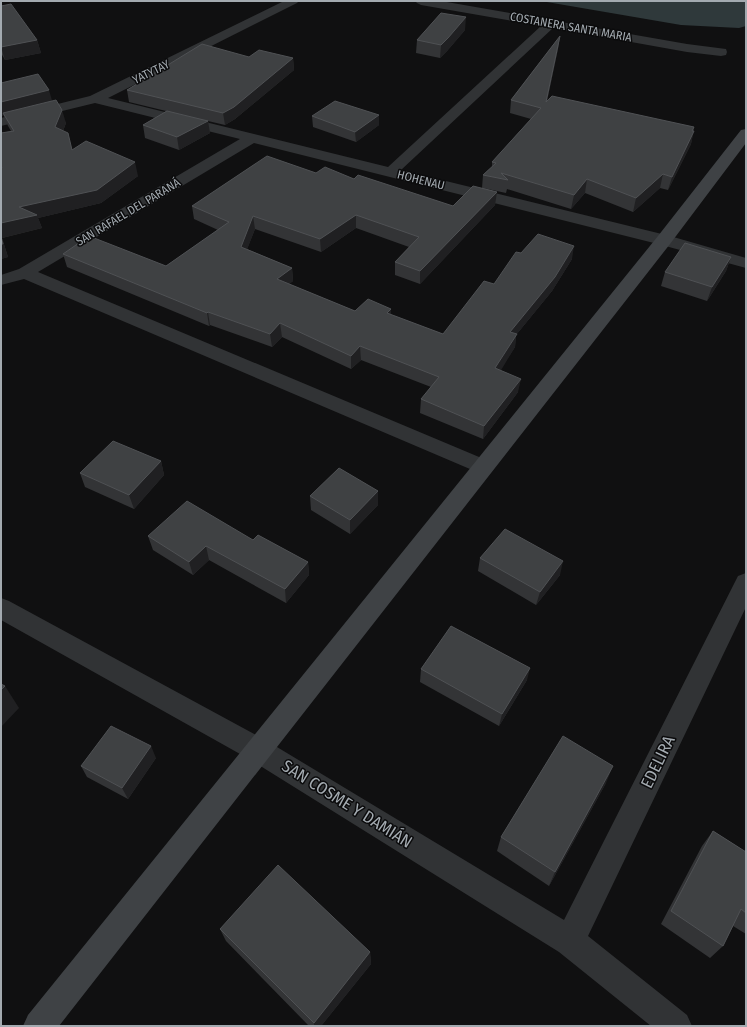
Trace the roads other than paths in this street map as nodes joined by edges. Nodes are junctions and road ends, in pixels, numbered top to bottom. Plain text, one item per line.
1 (293, 1) edge
2 (421, 1) edge
3 (551, 23) junction
4 (721, 52) dead end
5 (94, 99) junction
6 (1, 122) edge
7 (746, 133) edge
8 (252, 138) junction
9 (391, 172) junction
10 (664, 240) junction
11 (746, 263) edge
12 (24, 273) junction
13 (1, 280) edge
14 (484, 467) junction
15 (746, 583) edge
16 (1, 608) edge
17 (258, 750) junction
18 (570, 941) junction
19 (39, 1026) edge
20 (676, 1026) edge

1 - 5 street, YATYTAY
2 - 3 street, COSTANERA SANTA MARIA
3 - 4 street, COSTANERA SANTA MARIA
3 - 9 street
5 - 6 street, YATYTAY
5 - 8 street, HOHENAU
7 - 10 main road
8 - 9 street, HOHENAU
8 - 12 street, SAN RAFAEL DEL PARANÁ
9 - 10 street, HOHENAU
10 - 11 street, HOHENAU
10 - 14 main road
12 - 13 street, SAN RAFAEL DEL PARANÁ
12 - 14 street
14 - 17 main road
15 - 18 street, EDELIRA
16 - 17 street, SAN COSME Y DAMIÁN
17 - 18 street, SAN COSME Y DAMIÁN
17 - 19 main road
18 - 20 street, SAN COSME Y DAMIÁN

